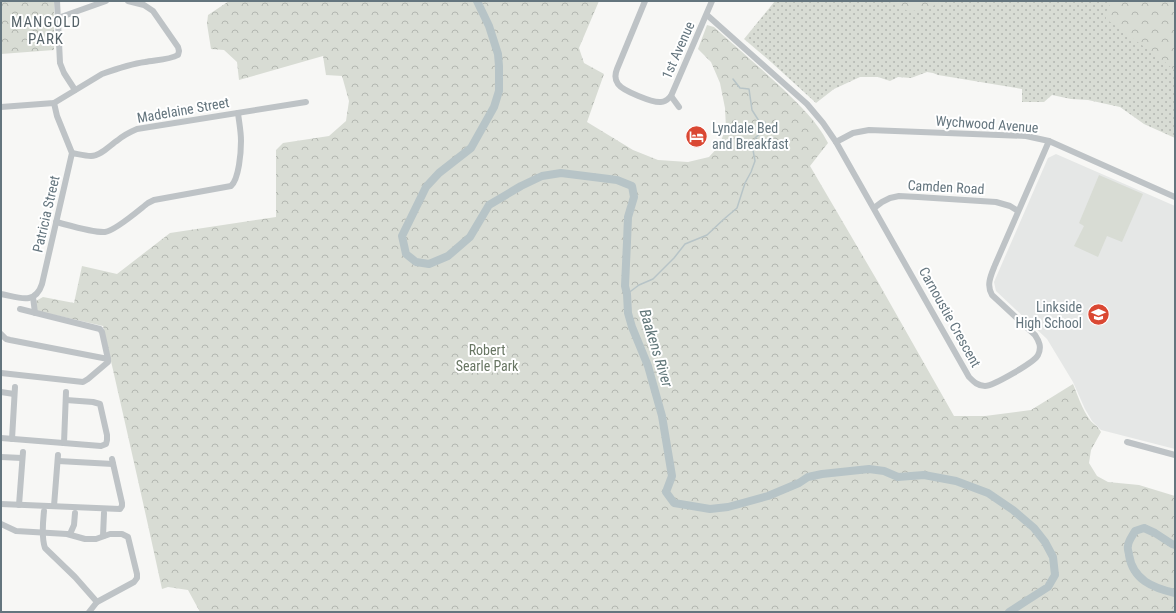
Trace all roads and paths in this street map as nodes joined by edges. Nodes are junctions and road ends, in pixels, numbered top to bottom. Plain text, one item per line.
1 (57, 1) edge
2 (106, 1) edge
3 (128, 1) edge
4 (645, 1) edge
5 (712, 1) edge
6 (707, 15) junction
7 (58, 18) junction
8 (75, 90) junction
9 (671, 96) junction
10 (306, 102) dead end
11 (54, 103) junction
12 (1, 107) edge
13 (679, 107) dead end
14 (238, 113) junction
15 (1049, 141) junction
16 (836, 142) junction
17 (72, 153) junction
18 (1175, 197) edge
19 (874, 208) junction
20 (1018, 212) junction
21 (56, 222) junction
22 (1, 294) edge
23 (33, 297) junction
24 (20, 310) dead end
25 (35, 313) junction
26 (1, 334) edge
27 (108, 359) junction
28 (1, 373) edge
29 (1, 392) edge
30 (66, 392) dead end
31 (66, 400) junction
32 (1, 438) edge
33 (12, 439) junction
34 (1127, 442) dead end
35 (64, 443) junction
36 (1175, 454) edge
37 (1, 457) edge
38 (1, 504) edge
39 (20, 504) junction
40 (54, 506) junction
41 (44, 511) dead end
42 (75, 513) dead end
43 (104, 513) dead end
44 (1, 524) edge
45 (43, 533) junction
46 (70, 534) junction
47 (103, 536) junction
48 (98, 602) junction
49 (89, 612) edge

1 - 7 street
2 - 7 street
3 - 8 street
4 - 9 street
5 - 6 street, 1st Avenue
6 - 9 street, 1st Avenue
6 - 16 street, Carnoustie Crescent
7 - 8 street
8 - 11 street
9 - 13 street, 1st Avenue
10 - 14 street, Madelaine Street
11 - 12 street
11 - 17 street
14 - 17 street, Madelaine Street
14 - 21 street
15 - 16 street, Wychwood Avenue
15 - 18 street, Wychwood Avenue
15 - 20 street, Carnoustie Crescent
16 - 19 street, Carnoustie Crescent
17 - 21 street, Patricia Street
19 - 20 street, Camden Road
19 - 20 street, Carnoustie Crescent
21 - 23 street, Patricia Street
22 - 23 street
23 - 25 street
24 - 25 street
25 - 27 street
26 - 27 street
27 - 28 street
29 - 33 street
30 - 31 street
31 - 35 street
31 - 35 street
32 - 33 street
33 - 35 street
34 - 36 street
37 - 39 street
38 - 39 street
39 - 40 street
40 - 40 street
41 - 45 street
42 - 46 street
43 - 47 street
44 - 45 street
45 - 46 street
45 - 48 street
46 - 47 street
47 - 48 street
48 - 49 street

